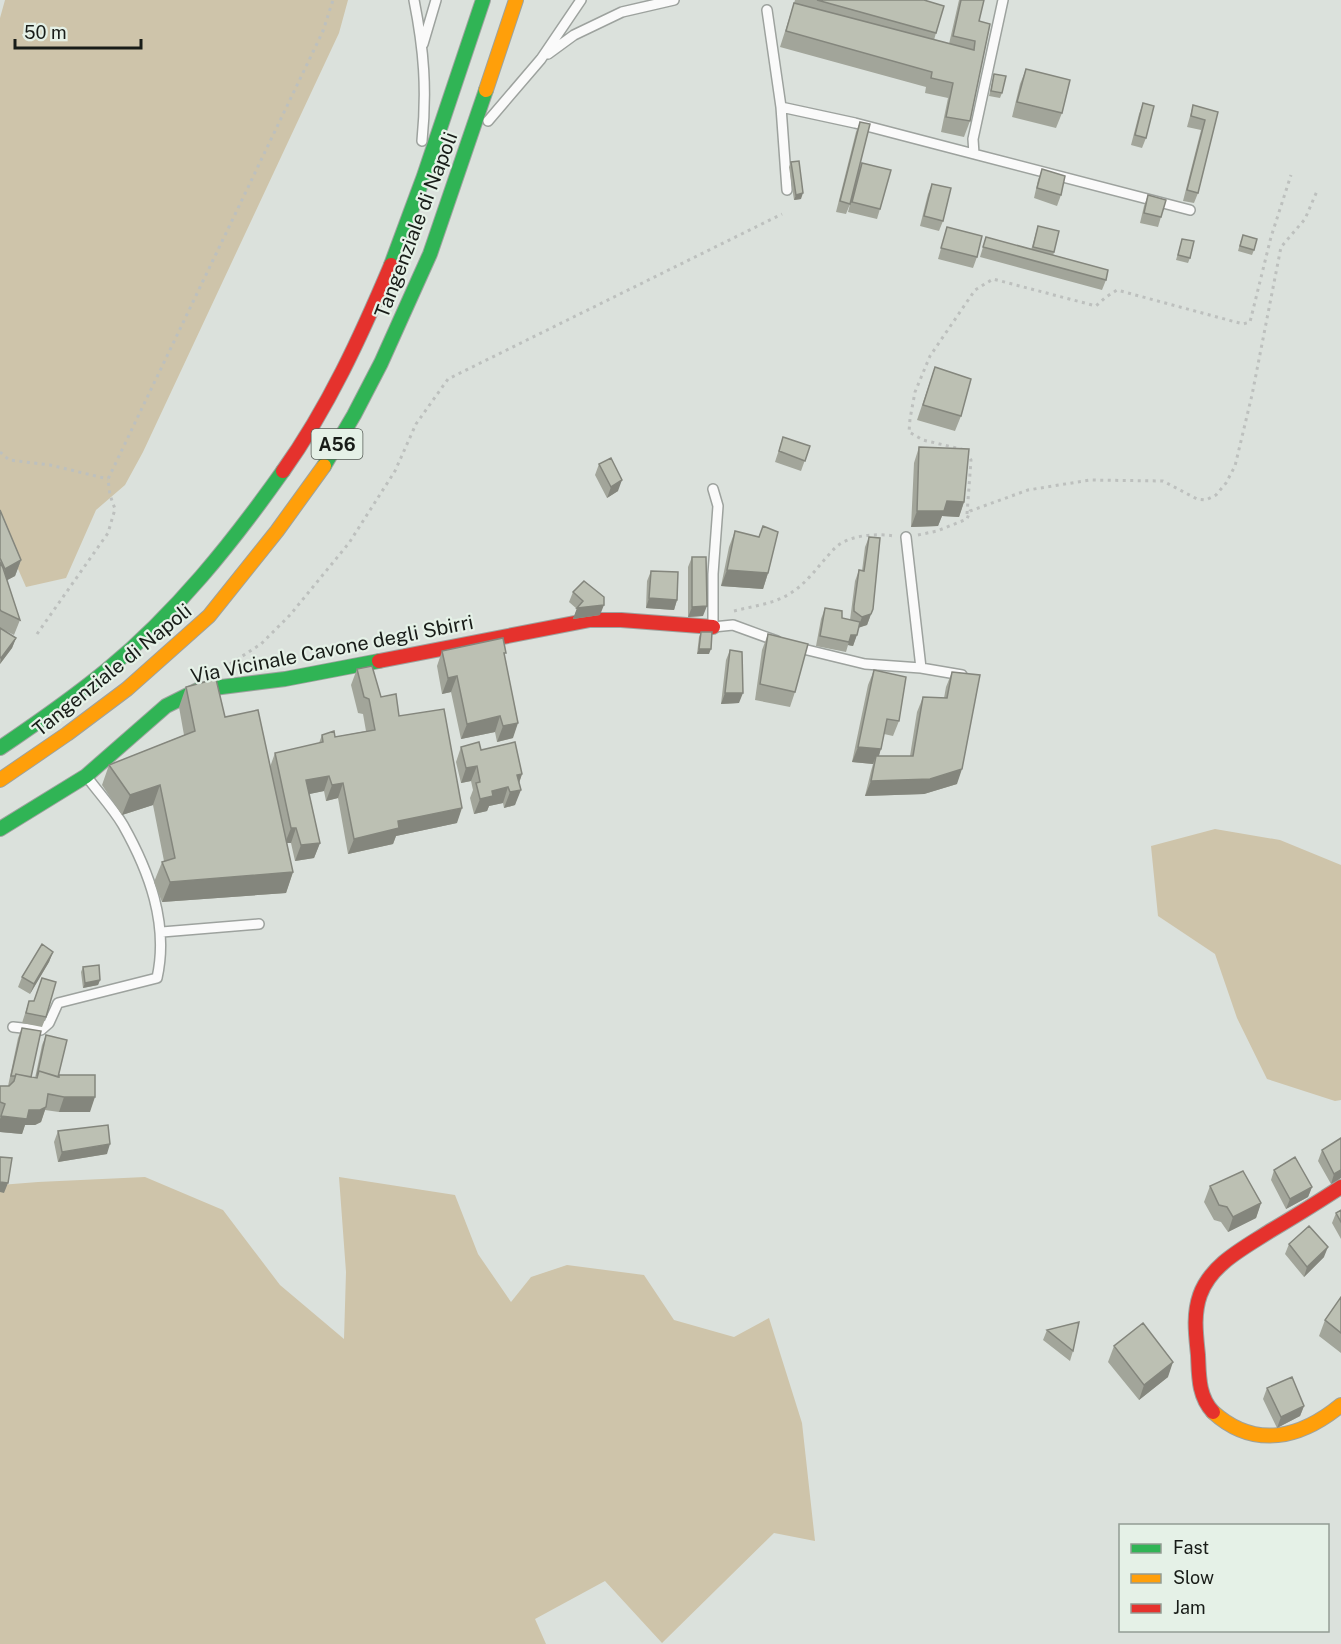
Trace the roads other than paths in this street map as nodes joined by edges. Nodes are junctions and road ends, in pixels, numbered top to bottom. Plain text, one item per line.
1 (414, 0) edge
2 (436, 0) edge
3 (483, 0) edge
4 (516, 0) edge
5 (581, 0) edge
6 (674, 0) edge
7 (1003, 0) edge
8 (767, 10) dead end
9 (423, 45) junction
10 (541, 59) junction
11 (781, 107) junction
12 (469, 143) junction
13 (974, 154) junction
14 (787, 190) dead end
15 (417, 198) junction
16 (1190, 210) dead end
17 (713, 489) dead end
18 (906, 537) road end
19 (713, 627) junction
20 (921, 668) junction
21 (964, 675) edge
22 (0, 748) edge
23 (86, 776) junction
24 (0, 780) edge
25 (0, 829) edge
26 (259, 924) dead end
27 (162, 932) junction
28 (13, 1027) dead end
29 (1341, 1187) edge
30 (1341, 1405) edge

1 - 9 lane
2 - 9 lane
3 - 15 main road, Tangenziale di Napoli / A56
4 - 12 main road, Tangenziale di Napoli / A56
5 - 10 lane
6 - 10 lane
7 - 13 lane
8 - 11 lane
9 - 15 lane
10 - 12 lane
11 - 13 lane
11 - 14 lane
12 - 24 main road, Tangenziale di Napoli / A56
13 - 16 lane
15 - 22 main road, Tangenziale di Napoli / A56
17 - 19 lane
18 - 20 lane
19 - 20 lane
19 - 23 main road, Via Vicinale Cavone degli Sbirri
20 - 21 lane
23 - 25 main road, Via Vicinale Cavone degli Sbirri
23 - 27 lane
26 - 27 lane
27 - 28 lane
29 - 30 main road

